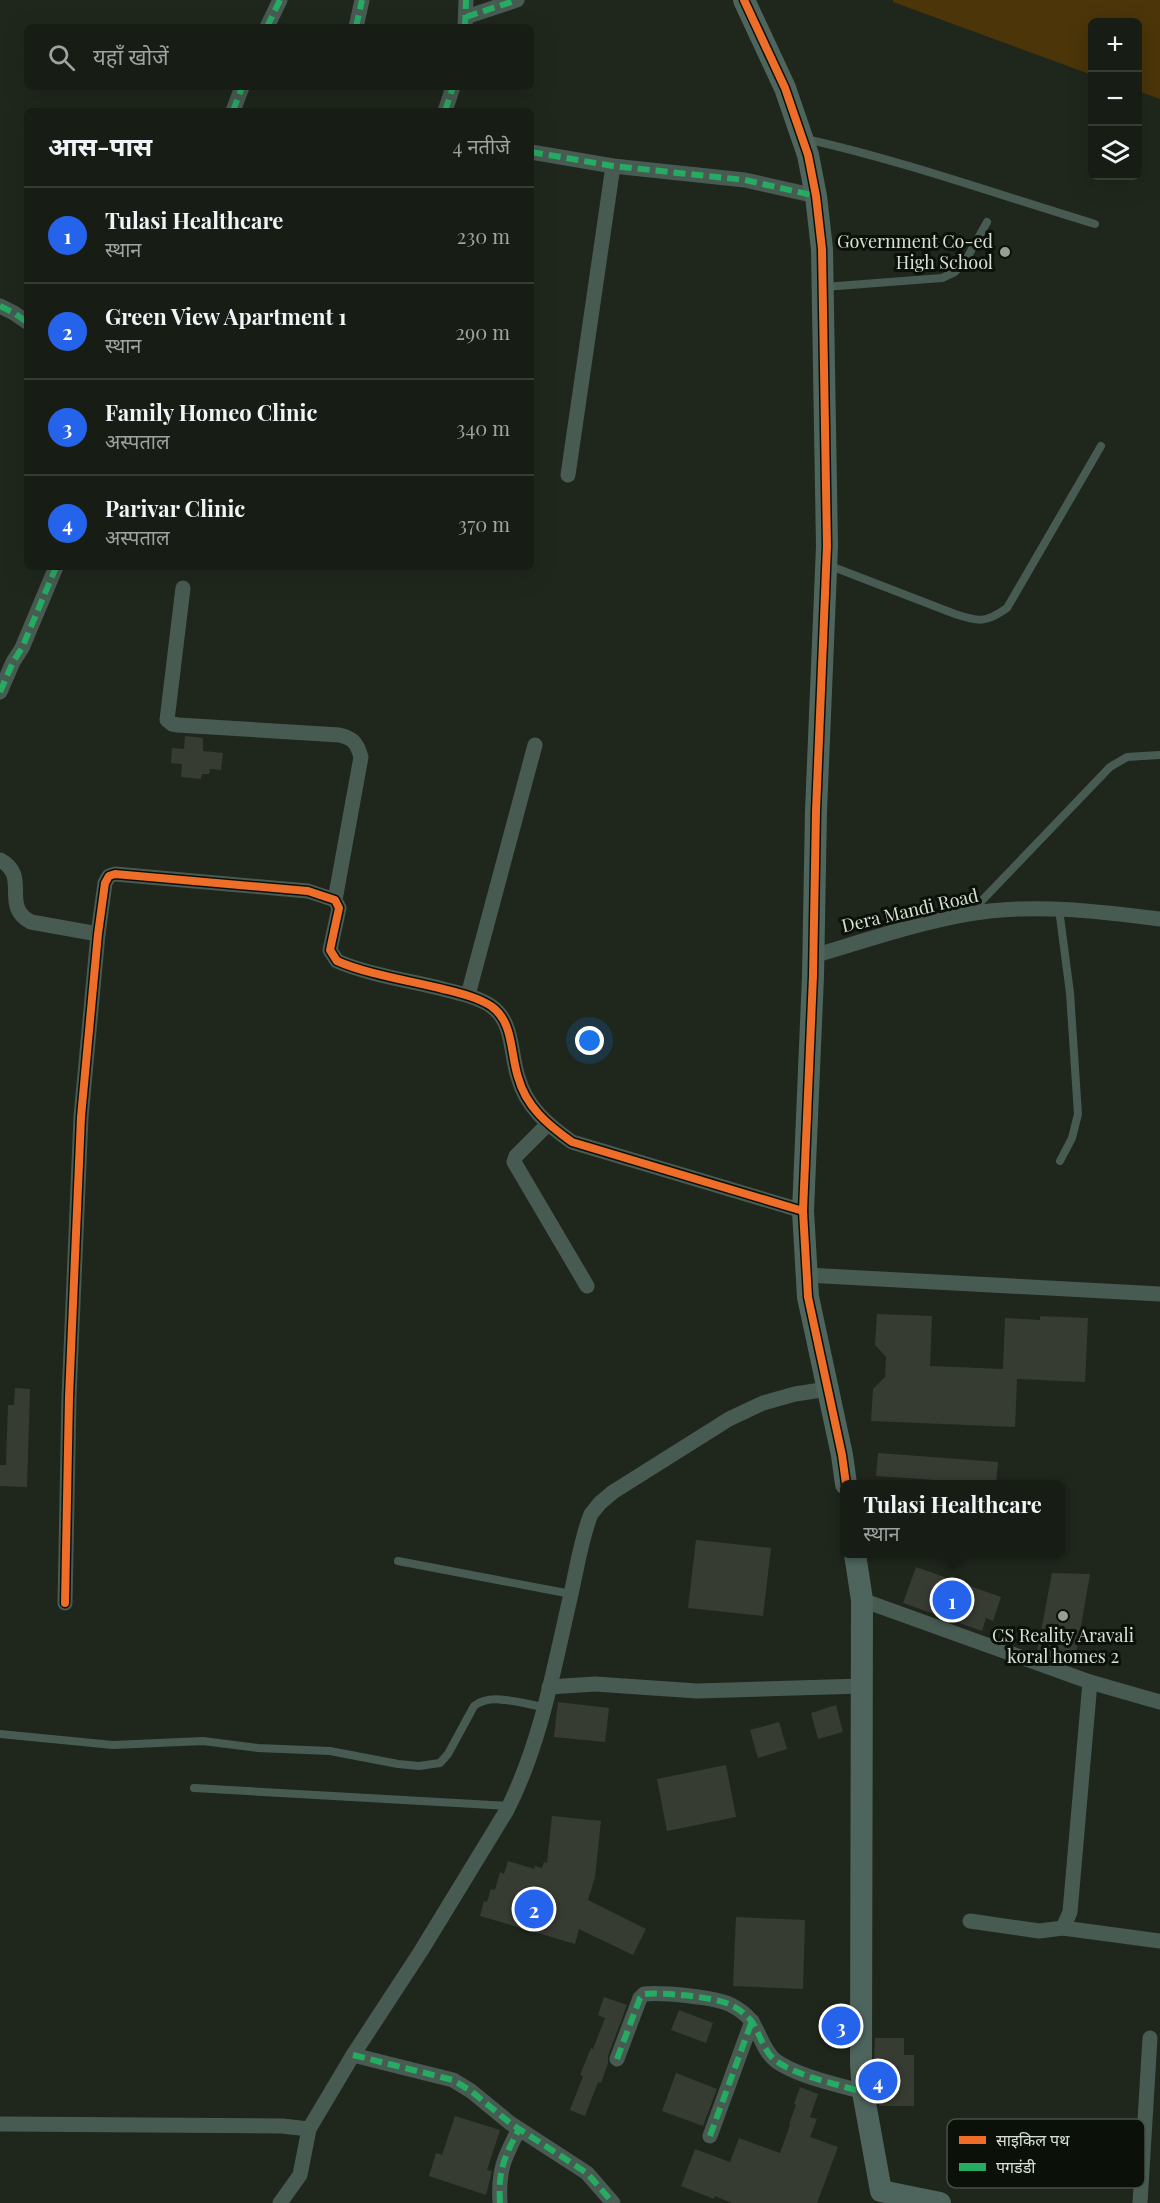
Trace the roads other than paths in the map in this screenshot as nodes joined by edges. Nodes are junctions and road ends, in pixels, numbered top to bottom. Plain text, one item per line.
1 (280, 0) edge
2 (362, 0) edge
3 (466, 0) edge
4 (517, 0) edge
5 (744, 0) edge
6 (465, 22) edge
7 (268, 24) edge
8 (357, 24) edge
9 (241, 90) edge
10 (452, 90) edge
11 (234, 108) edge
12 (446, 108) edge
13 (802, 138) junction
14 (534, 153) edge
15 (613, 166) junction
16 (816, 196) junction
17 (987, 222) dead end
18 (1095, 224) dead end
19 (822, 287) junction
20 (0, 306) edge
21 (24, 320) edge
22 (1101, 446) dead end
23 (568, 475) dead end
24 (826, 564) junction
25 (55, 570) edge
26 (183, 588) dead end
27 (0, 692) edge
28 (535, 745) dead end
29 (1160, 755) edge
30 (0, 860) edge
31 (335, 900) junction
32 (1059, 909) junction
33 (969, 914) junction
34 (1157, 915) edge
35 (98, 934) junction
36 (813, 956) junction
37 (468, 995) junction
38 (547, 1125) junction
39 (1060, 1161) dead end
40 (803, 1211) junction
41 (806, 1275) junction
42 (587, 1286) dead end
43 (1160, 1294) edge
44 (828, 1389) junction
45 (845, 1480) edge
46 (856, 1558) edge
47 (399, 1561) dead end
48 (571, 1594) junction
49 (862, 1600) junction
50 (64, 1603) dead end
51 (1090, 1682) junction
52 (861, 1686) junction
53 (549, 1688) junction
54 (1160, 1702) edge
55 (544, 1707) junction
56 (0, 1734) edge
57 (194, 1788) dead end
58 (509, 1806) junction
59 (970, 1921) dead end
60 (1063, 1928) junction
61 (1160, 1941) edge
62 (752, 2021) junction
63 (1150, 2038) dead end
64 (353, 2055) junction
65 (617, 2059) dead end
66 (863, 2092) junction
67 (1145, 2120) edge
68 (0, 2124) edge
69 (309, 2129) junction
70 (519, 2129) junction
71 (710, 2136) dead end
72 (1141, 2188) edge
73 (881, 2197) edge
74 (280, 2203) edge
75 (500, 2203) edge
76 (613, 2203) edge
77 (940, 2203) edge
78 (1140, 2203) edge

1 - 7 street
2 - 8 street
3 - 6 street
4 - 6 street
5 - 13 street
9 - 11 street
10 - 12 street
13 - 16 street
13 - 18 lane
14 - 15 street
15 - 16 street
15 - 23 street
16 - 19 street
17 - 19 lane
19 - 24 street
20 - 21 street
22 - 24 lane
24 - 36 street
25 - 27 street
26 - 31 street
28 - 37 street
29 - 33 lane
30 - 35 street
31 - 35 street
31 - 37 street
32 - 33 street, Dera Mandi Road
32 - 34 street, Dera Mandi Road
32 - 39 lane
33 - 36 street, Dera Mandi Road
35 - 50 street
36 - 40 street
37 - 38 street
38 - 40 street
38 - 42 street
40 - 41 street
41 - 43 street
41 - 44 street
44 - 45 street
44 - 48 street
46 - 49 street
47 - 48 lane
48 - 53 street
49 - 51 street
49 - 52 street
51 - 54 street
51 - 60 street
52 - 53 street
52 - 66 street
53 - 55 street
55 - 56 lane
55 - 58 street
57 - 58 lane
58 - 64 street
59 - 60 street
60 - 61 street
62 - 65 street
62 - 66 street
62 - 71 street
63 - 67 street
64 - 69 street
64 - 70 street
66 - 73 street
68 - 69 street
69 - 74 street
70 - 75 street
70 - 76 street
72 - 78 street
73 - 77 street

